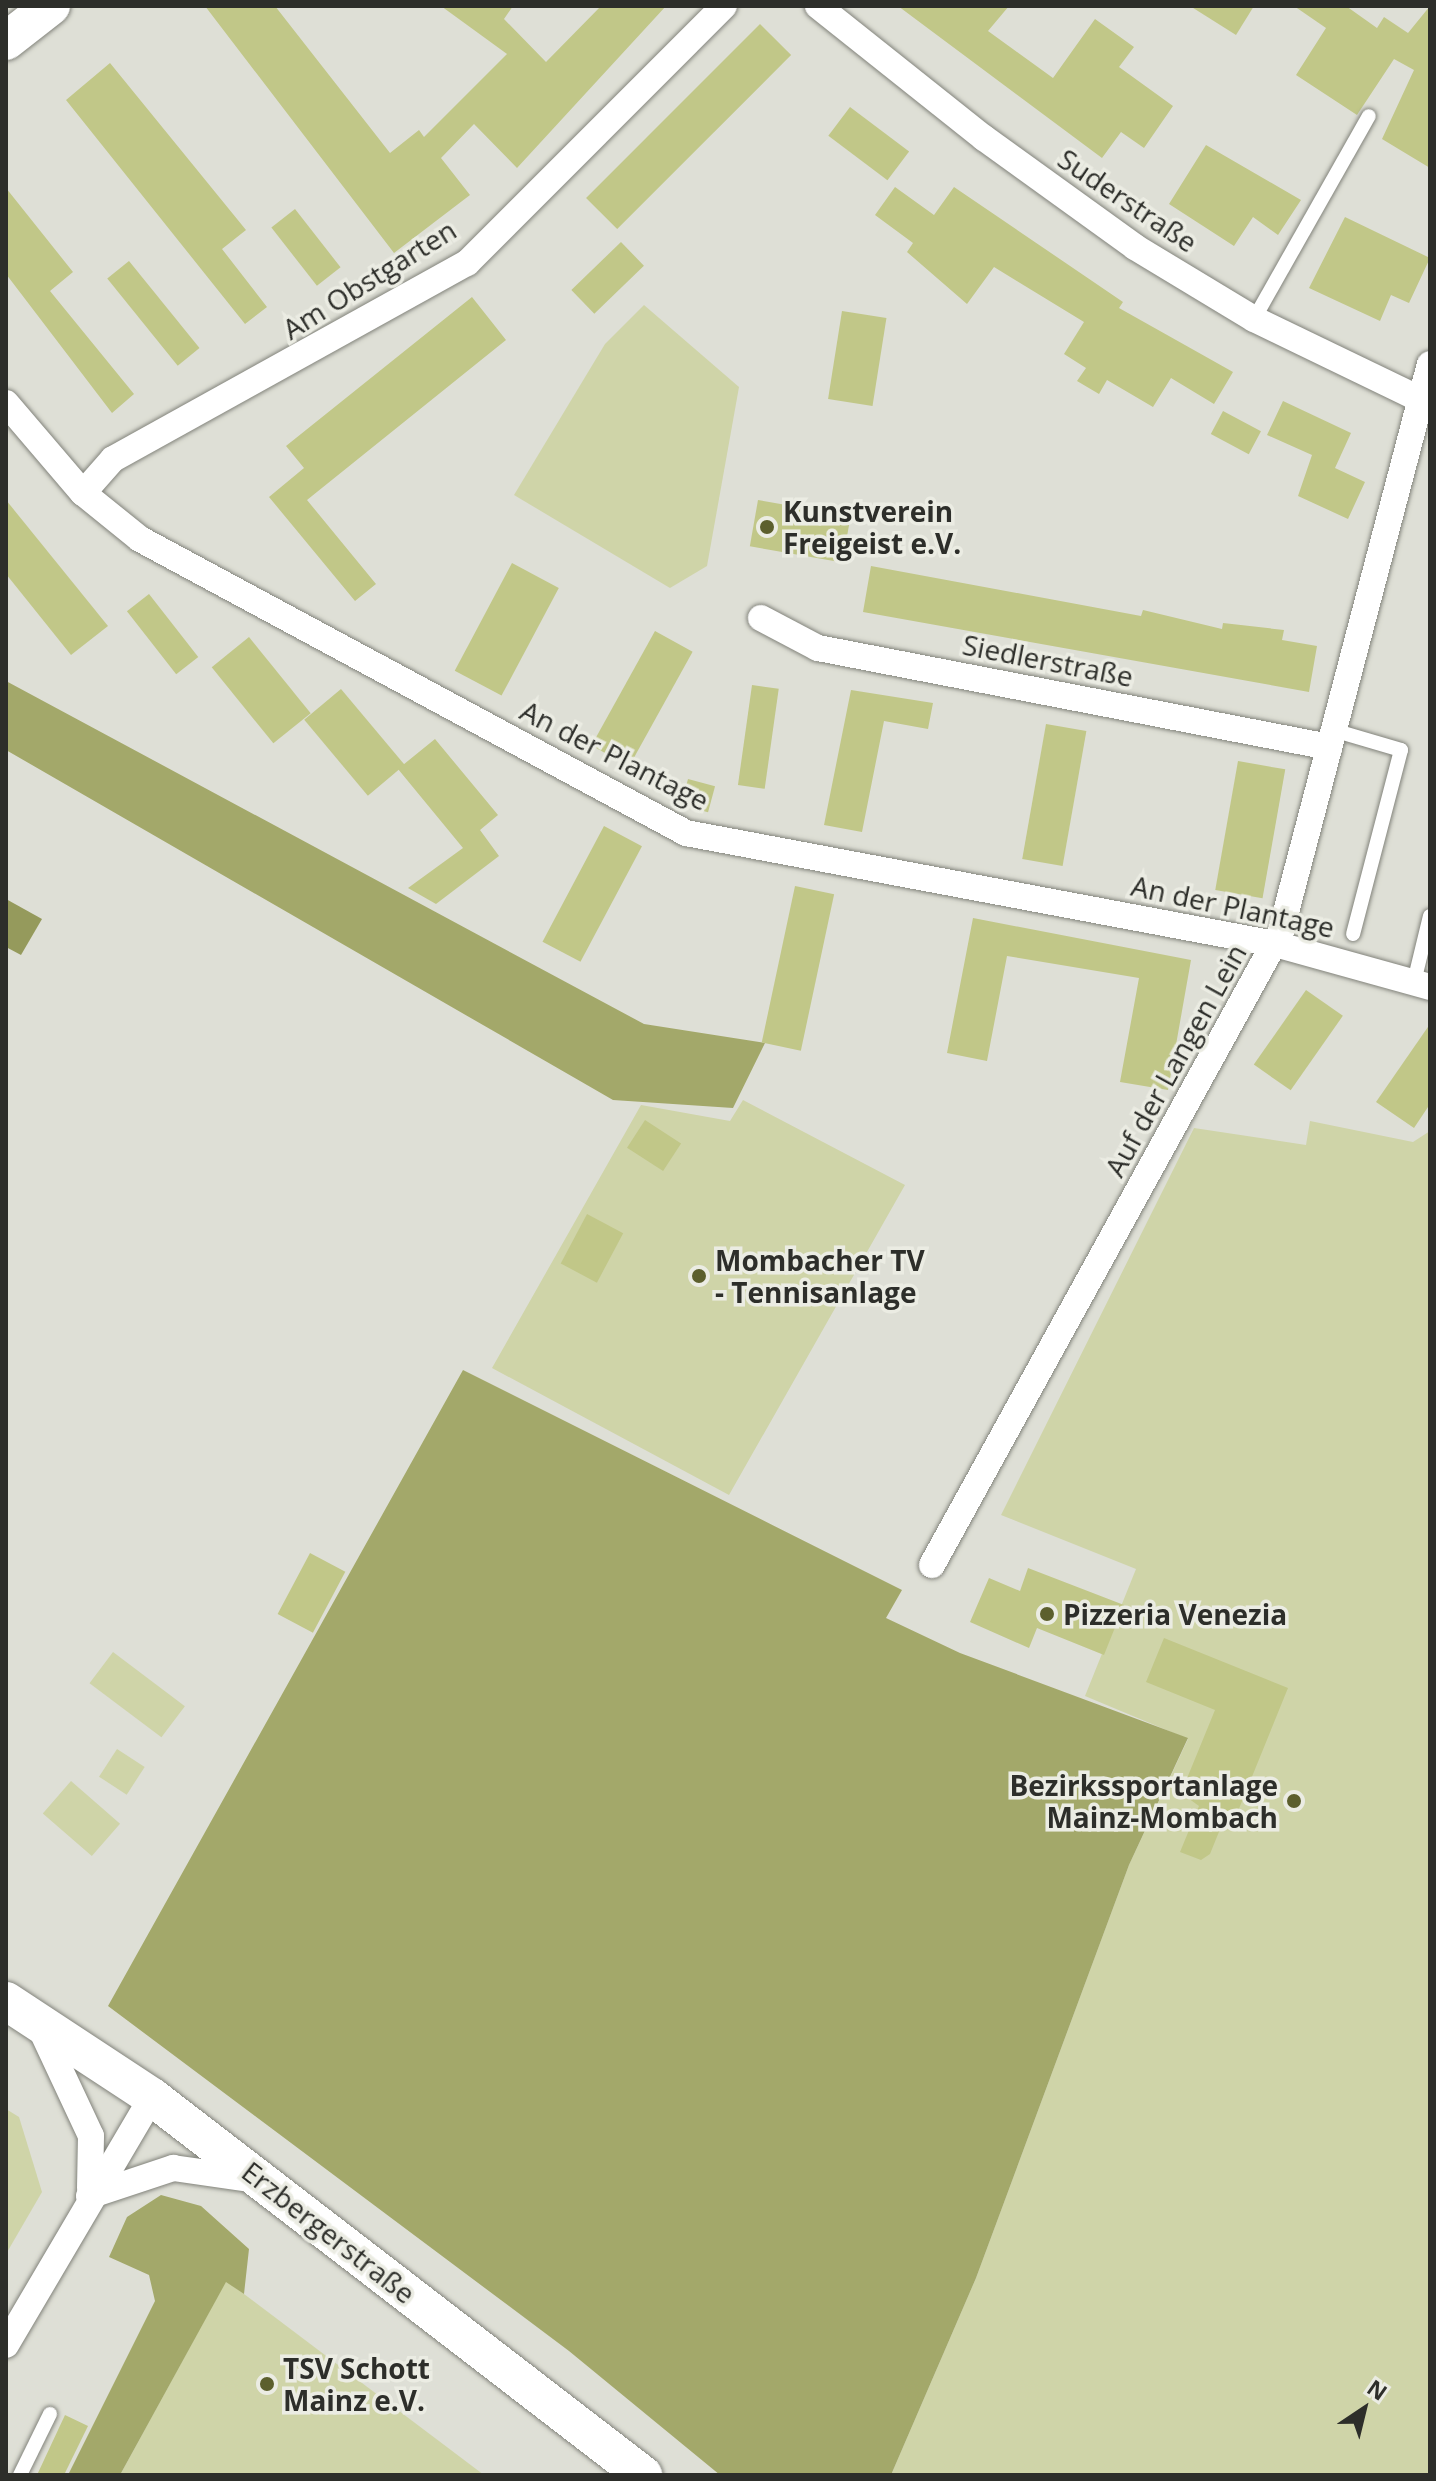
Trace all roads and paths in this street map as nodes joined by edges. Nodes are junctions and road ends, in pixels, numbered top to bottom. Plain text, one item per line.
1 (51, 6) edge
2 (724, 6) edge
3 (818, 6) edge
4 (6, 41) edge
5 (1369, 116) dead end
6 (1254, 319) junction
7 (1430, 364) edge
8 (1426, 402) edge
9 (6, 403) edge
10 (83, 493) junction
11 (761, 618) dead end
12 (1331, 739) junction
13 (1430, 916) edge
14 (1353, 934) dead end
15 (1275, 944) junction
16 (1422, 985) edge
17 (932, 1565) dead end
18 (21, 2010) edge
19 (152, 2097) junction
20 (264, 2181) junction
21 (89, 2196) junction
22 (9, 2330) edge
23 (50, 2414) dead end
24 (20, 2475) edge
25 (643, 2475) edge

1 - 4 main road
2 - 10 street, Am Obstgarten
3 - 6 street, Suderstraße
5 - 6 lane
6 - 8 street, Suderstraße
7 - 8 street, Auf der Langen Lein
8 - 12 street, Auf der Langen Lein
9 - 10 street, An der Plantage
10 - 15 street, An der Plantage
11 - 12 street, Siedlerstraße
12 - 14 lane
12 - 15 street, Auf der Langen Lein
13 - 16 lane
15 - 16 street, An der Plantage
15 - 17 street, Auf der Langen Lein
18 - 19 main road, Erzbergerstraße
18 - 21 street
19 - 20 main road, Erzbergerstraße
19 - 21 street
20 - 21 street
20 - 25 main road, Erzbergerstraße
21 - 22 street
23 - 24 lane

